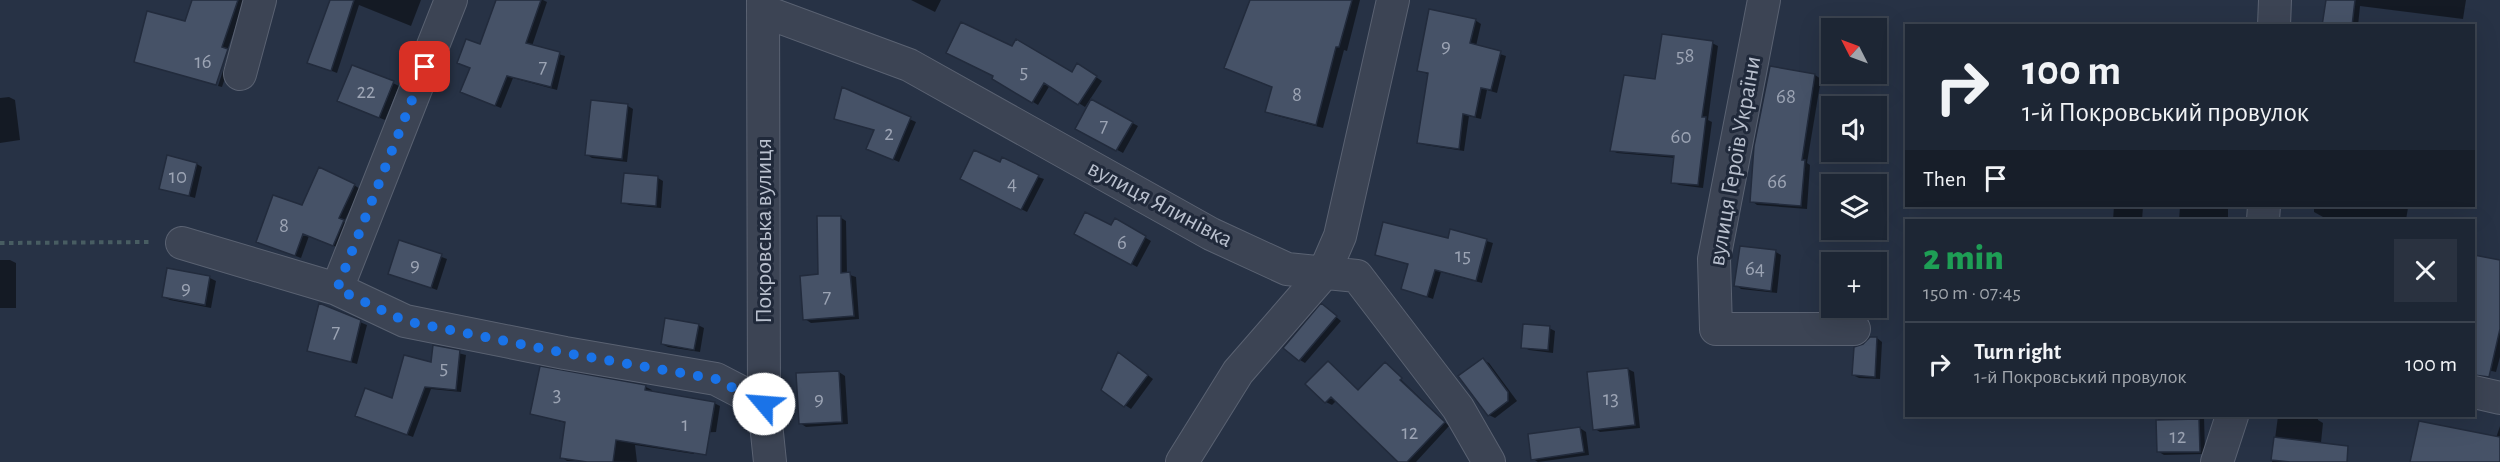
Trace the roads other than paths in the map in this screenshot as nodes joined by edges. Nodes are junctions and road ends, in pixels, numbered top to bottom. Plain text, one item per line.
1 (261, 0) edge
2 (451, 0) edge
3 (1394, 0) edge
4 (1764, 0) edge
5 (2275, 0) edge
6 (763, 6) edge
7 (2274, 24) edge
8 (240, 74) dead end
9 (182, 243) road end
10 (1324, 273) junction
11 (337, 289) junction
12 (1854, 329) dead end
13 (2475, 392) edge
14 (2500, 398) edge
15 (764, 404) junction
16 (2232, 417) edge
17 (770, 462) edge
18 (1182, 462) edge
19 (1490, 462) edge
20 (2217, 462) edge

1 - 8 street
2 - 11 street
3 - 10 street
4 - 12 street, вулиця Героїв України
5 - 7 street
6 - 10 street, вулиця Ялинівка
6 - 15 street, Покровська вулиця
9 - 11 street
10 - 18 street
10 - 19 street, вулиця Ялинівка
11 - 15 street
13 - 14 street
15 - 17 street, Покровська вулиця
16 - 20 street

